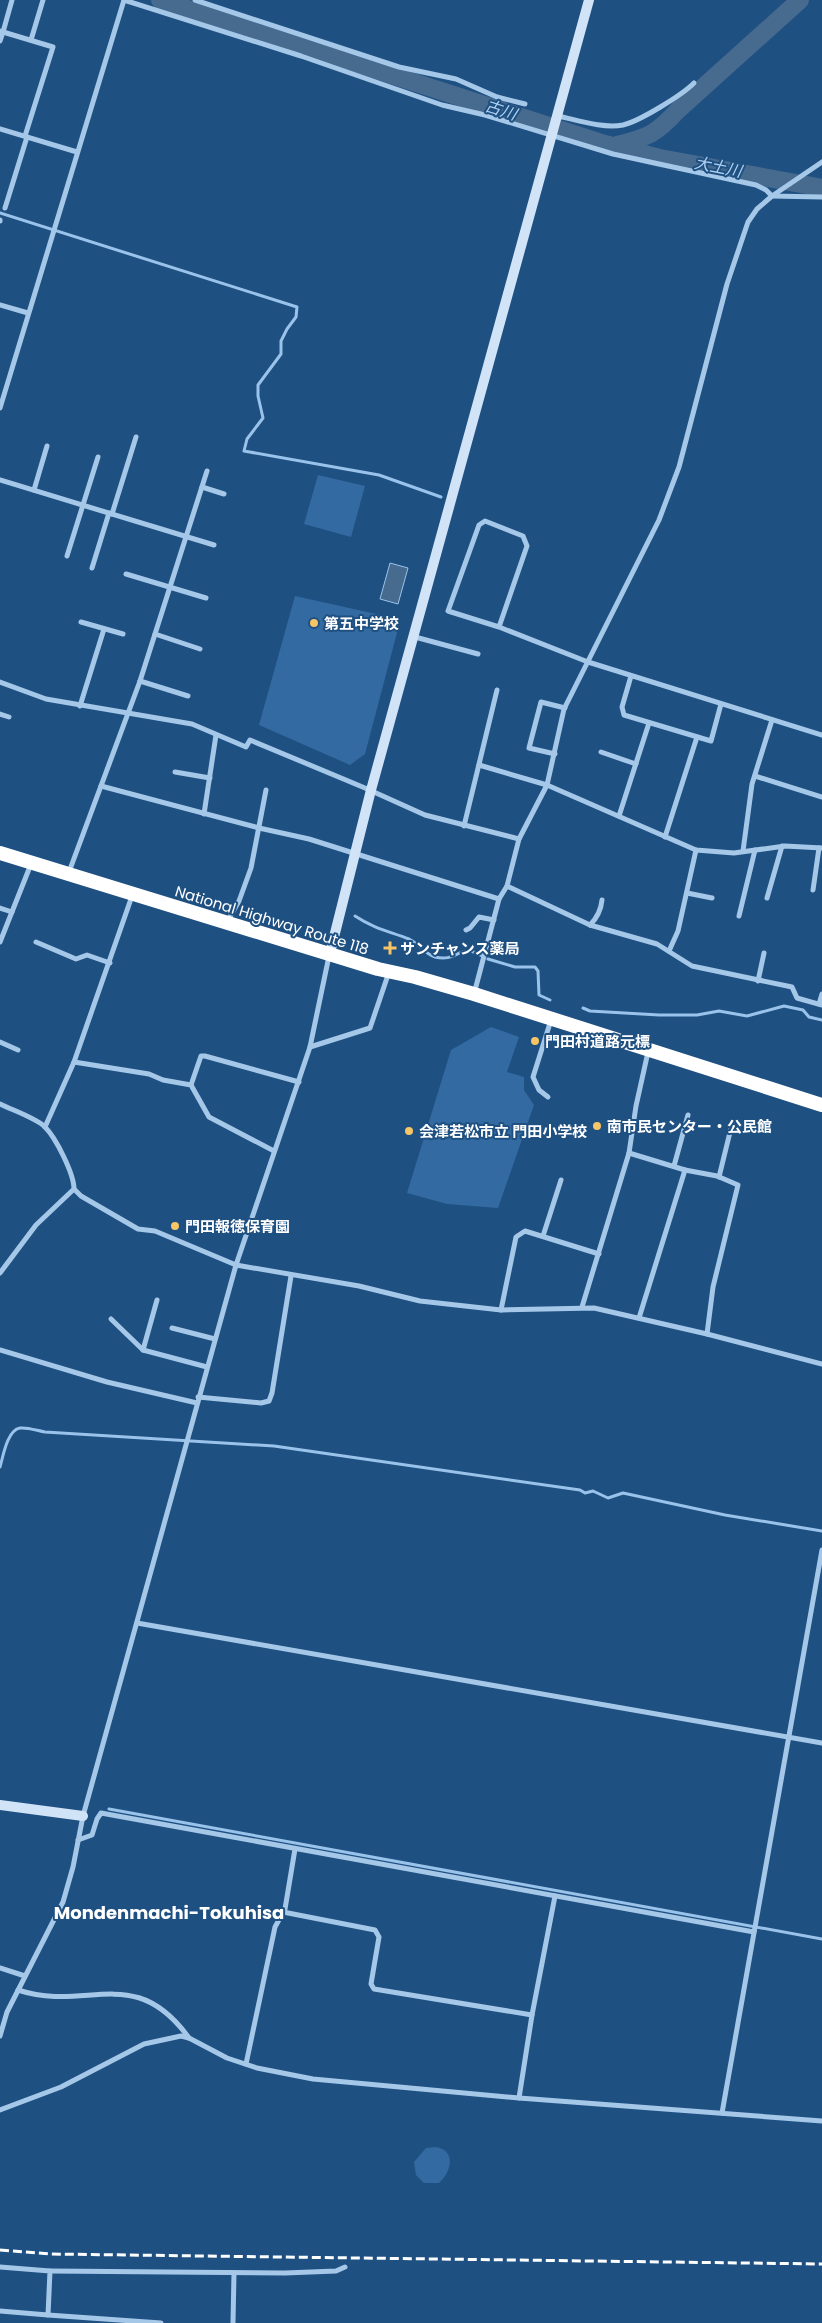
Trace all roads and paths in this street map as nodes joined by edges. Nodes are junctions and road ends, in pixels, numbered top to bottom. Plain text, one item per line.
1 (12, 0) edge
2 (43, 0) edge
3 (124, 0) edge
4 (195, 0) edge
5 (590, 0) edge
6 (1, 32) edge
7 (31, 40) junction
8 (0, 41) edge
9 (694, 83) dead end
10 (525, 104) dead end
11 (557, 117) junction
12 (0, 129) edge
13 (552, 136) junction
14 (26, 137) junction
15 (77, 152) junction
16 (820, 165) edge
17 (772, 196) junction
18 (822, 197) edge
19 (5, 208) dead end
20 (0, 305) edge
21 (28, 313) junction
22 (0, 408) edge
23 (136, 438) dead end
24 (47, 446) dead end
25 (98, 457) dead end
26 (207, 471) dead end
27 (0, 480) edge
28 (202, 487) junction
29 (34, 490) junction
30 (224, 494) dead end
31 (83, 505) junction
32 (111, 514) junction
33 (187, 536) junction
34 (214, 545) dead end
35 (67, 556) dead end
36 (92, 568) dead end
37 (126, 574) dead end
38 (170, 587) junction
39 (206, 598) dead end
40 (81, 622) dead end
41 (499, 627) junction
42 (104, 629) junction
43 (123, 634) dead end
44 (155, 634) junction
45 (415, 637) junction
46 (200, 649) dead end
47 (478, 654) dead end
48 (588, 662) junction
49 (631, 676) junction
50 (140, 681) junction
51 (0, 682) edge
52 (497, 690) dead end
53 (188, 696) dead end
54 (722, 704) junction
55 (80, 706) junction
56 (564, 708) junction
57 (0, 714) edge
58 (128, 714) junction
59 (8, 717) dead end
60 (772, 720) junction
61 (649, 722) junction
62 (216, 735) junction
63 (822, 735) edge
64 (697, 737) junction
65 (601, 752) dead end
66 (555, 754) junction
67 (636, 764) junction
68 (479, 765) junction
69 (175, 772) dead end
70 (755, 776) junction
71 (210, 778) junction
72 (547, 785) junction
73 (101, 786) junction
74 (266, 790) dead end
75 (371, 790) junction
76 (822, 797) edge
77 (204, 814) junction
78 (618, 816) junction
79 (464, 826) junction
80 (260, 828) junction
81 (665, 837) junction
82 (518, 838) junction
83 (782, 846) junction
84 (821, 848) edge
85 (696, 850) junction
86 (755, 850) junction
87 (743, 852) junction
88 (0, 853) edge
89 (355, 854) junction
90 (31, 863) junction
91 (68, 875) junction
92 (507, 886) junction
93 (813, 890) dead end
94 (686, 893) junction
95 (133, 895) junction
96 (712, 898) dead end
97 (767, 898) dead end
98 (499, 899) junction
99 (602, 900) dead end
100 (0, 908) edge
101 (12, 912) junction
102 (739, 916) dead end
103 (494, 920) junction
104 (227, 924) junction
105 (590, 925) junction
106 (466, 930) dead end
107 (0, 942) edge
108 (36, 942) dead end
109 (669, 951) junction
110 (330, 953) junction
111 (764, 953) dead end
112 (110, 963) junction
113 (390, 972) junction
114 (758, 981) junction
115 (474, 994) junction
116 (822, 994) edge
117 (820, 1004) edge
118 (551, 1019) junction
119 (0, 1042) edge
120 (310, 1047) junction
121 (18, 1050) dead end
122 (649, 1050) junction
123 (74, 1062) junction
124 (299, 1082) junction
125 (190, 1085) junction
126 (548, 1097) dead end
127 (0, 1104) edge
128 (822, 1105) edge
129 (688, 1115) dead end
130 (732, 1124) dead end
131 (45, 1127) junction
132 (274, 1151) junction
133 (629, 1153) junction
134 (674, 1166) junction
135 (685, 1170) junction
136 (719, 1177) junction
137 (560, 1180) dead end
138 (74, 1190) junction
139 (543, 1236) junction
140 (598, 1254) junction
141 (236, 1265) junction
142 (0, 1274) edge
143 (291, 1276) junction
144 (157, 1300) dead end
145 (582, 1307) junction
146 (501, 1310) junction
147 (640, 1318) junction
148 (111, 1319) dead end
149 (172, 1328) dead end
150 (707, 1334) junction
151 (215, 1339) junction
152 (0, 1350) edge
153 (143, 1350) junction
154 (822, 1364) edge
155 (207, 1367) junction
156 (197, 1400) junction
157 (822, 1550) edge
158 (137, 1623) junction
159 (790, 1738) junction
160 (822, 1744) edge
161 (0, 1806) edge
162 (83, 1816) junction
163 (78, 1840) junction
164 (296, 1848) junction
165 (555, 1896) junction
166 (283, 1912) junction
167 (754, 1932) junction
168 (0, 1968) edge
169 (25, 1976) junction
170 (18, 1990) junction
171 (532, 2015) junction
172 (0, 2035) edge
173 (189, 2038) junction
174 (246, 2064) junction
175 (519, 2098) junction
176 (0, 2110) edge
177 (722, 2114) junction
178 (822, 2121) edge
179 (0, 2267) edge
180 (345, 2267) dead end
181 (50, 2271) junction
182 (234, 2272) junction
183 (0, 2311) edge
184 (48, 2315) junction
185 (160, 2323) edge
186 (233, 2323) edge

1 - 6 street
2 - 7 street
3 - 13 street
3 - 15 street
4 - 10 street
5 - 11 street
6 - 7 street
6 - 8 street
7 - 14 street
9 - 11 street
11 - 13 street
12 - 14 street
13 - 17 street
13 - 45 street
14 - 15 street
14 - 19 street
15 - 21 street
16 - 17 street
17 - 18 street
17 - 48 street
20 - 21 street
21 - 22 street
23 - 32 street
24 - 29 street
25 - 31 street
26 - 28 street
27 - 29 street
28 - 30 street
28 - 33 street
29 - 31 street
31 - 32 street
31 - 35 street
32 - 33 street
32 - 36 street
33 - 34 street
33 - 38 street
37 - 38 street
38 - 39 street
38 - 44 street
40 - 42 street
41 - 41 street
41 - 48 street
42 - 43 street
42 - 55 street
44 - 46 street
44 - 50 street
45 - 47 street
45 - 75 street
48 - 49 street
48 - 56 street
49 - 54 street
49 - 61 street
50 - 53 street
50 - 58 street
51 - 55 street
52 - 68 street
54 - 60 street
54 - 64 street
55 - 58 street
56 - 66 street
56 - 66 street
57 - 59 street
58 - 62 street
58 - 73 street
60 - 63 street
60 - 70 street
61 - 64 street
61 - 67 street
62 - 71 street
62 - 75 street
64 - 81 street
65 - 67 street
66 - 72 street
67 - 78 street
68 - 72 street
68 - 79 street
69 - 71 street
70 - 76 street
70 - 87 street
71 - 77 street
72 - 78 street
72 - 82 street
73 - 77 street
73 - 91 street
74 - 80 street
75 - 79 street
75 - 89 street
77 - 80 street
78 - 81 street
79 - 82 street
80 - 89 street
80 - 104 street
81 - 85 street
82 - 92 street
83 - 84 street
83 - 86 street
83 - 97 street
84 - 93 street
85 - 87 street
85 - 94 street
86 - 87 street
86 - 102 street
88 - 90 highway, National Highway Route 118
89 - 98 street
89 - 110 street
90 - 91 highway, National Highway Route 118
90 - 101 street
91 - 95 highway, National Highway Route 118
92 - 98 street
92 - 105 street
94 - 96 street
94 - 109 street
95 - 104 highway, National Highway Route 118
95 - 112 street
98 - 103 street
99 - 105 street
100 - 101 street
101 - 107 street
103 - 106 street
103 - 115 street
104 - 110 highway, National Highway Route 118
105 - 109 street
108 - 112 street
109 - 114 street
110 - 113 highway, National Highway Route 118
110 - 120 street
111 - 114 street
112 - 123 street
113 - 115 highway, National Highway Route 118
113 - 120 street
114 - 117 street
115 - 118 highway, National Highway Route 118
116 - 117 street
118 - 122 highway, National Highway Route 118
118 - 126 street
119 - 121 street
120 - 124 street
122 - 128 highway, National Highway Route 118
122 - 133 street
123 - 125 street
123 - 131 street
124 - 125 street
124 - 132 street
125 - 132 street
127 - 131 street
129 - 134 street
130 - 136 street
131 - 138 street
132 - 141 street
133 - 134 street
133 - 140 street
134 - 135 street
135 - 136 street
135 - 147 street
136 - 150 street
137 - 139 street
138 - 141 street
138 - 142 street
139 - 140 street
139 - 146 street
140 - 145 street
141 - 143 street
141 - 151 street
143 - 146 street
143 - 156 street
144 - 153 street
145 - 146 street
145 - 147 street
147 - 150 street
148 - 153 street
149 - 151 street
150 - 154 street
151 - 155 street
152 - 156 street
153 - 155 street
155 - 156 street
156 - 158 street
157 - 159 street
158 - 159 street
158 - 162 street
159 - 160 street
159 - 167 street
161 - 162 street
162 - 163 street
163 - 164 street
163 - 169 street
164 - 165 street
164 - 166 street
165 - 167 street
165 - 171 street
166 - 171 street
166 - 174 street
167 - 177 street
168 - 169 street
169 - 170 street
170 - 172 street
170 - 173 street
171 - 175 street
173 - 174 street
173 - 176 street
174 - 175 street
175 - 177 street
177 - 178 street
179 - 181 street
180 - 182 street
181 - 182 street
181 - 184 street
182 - 186 street
183 - 184 street
184 - 185 street

